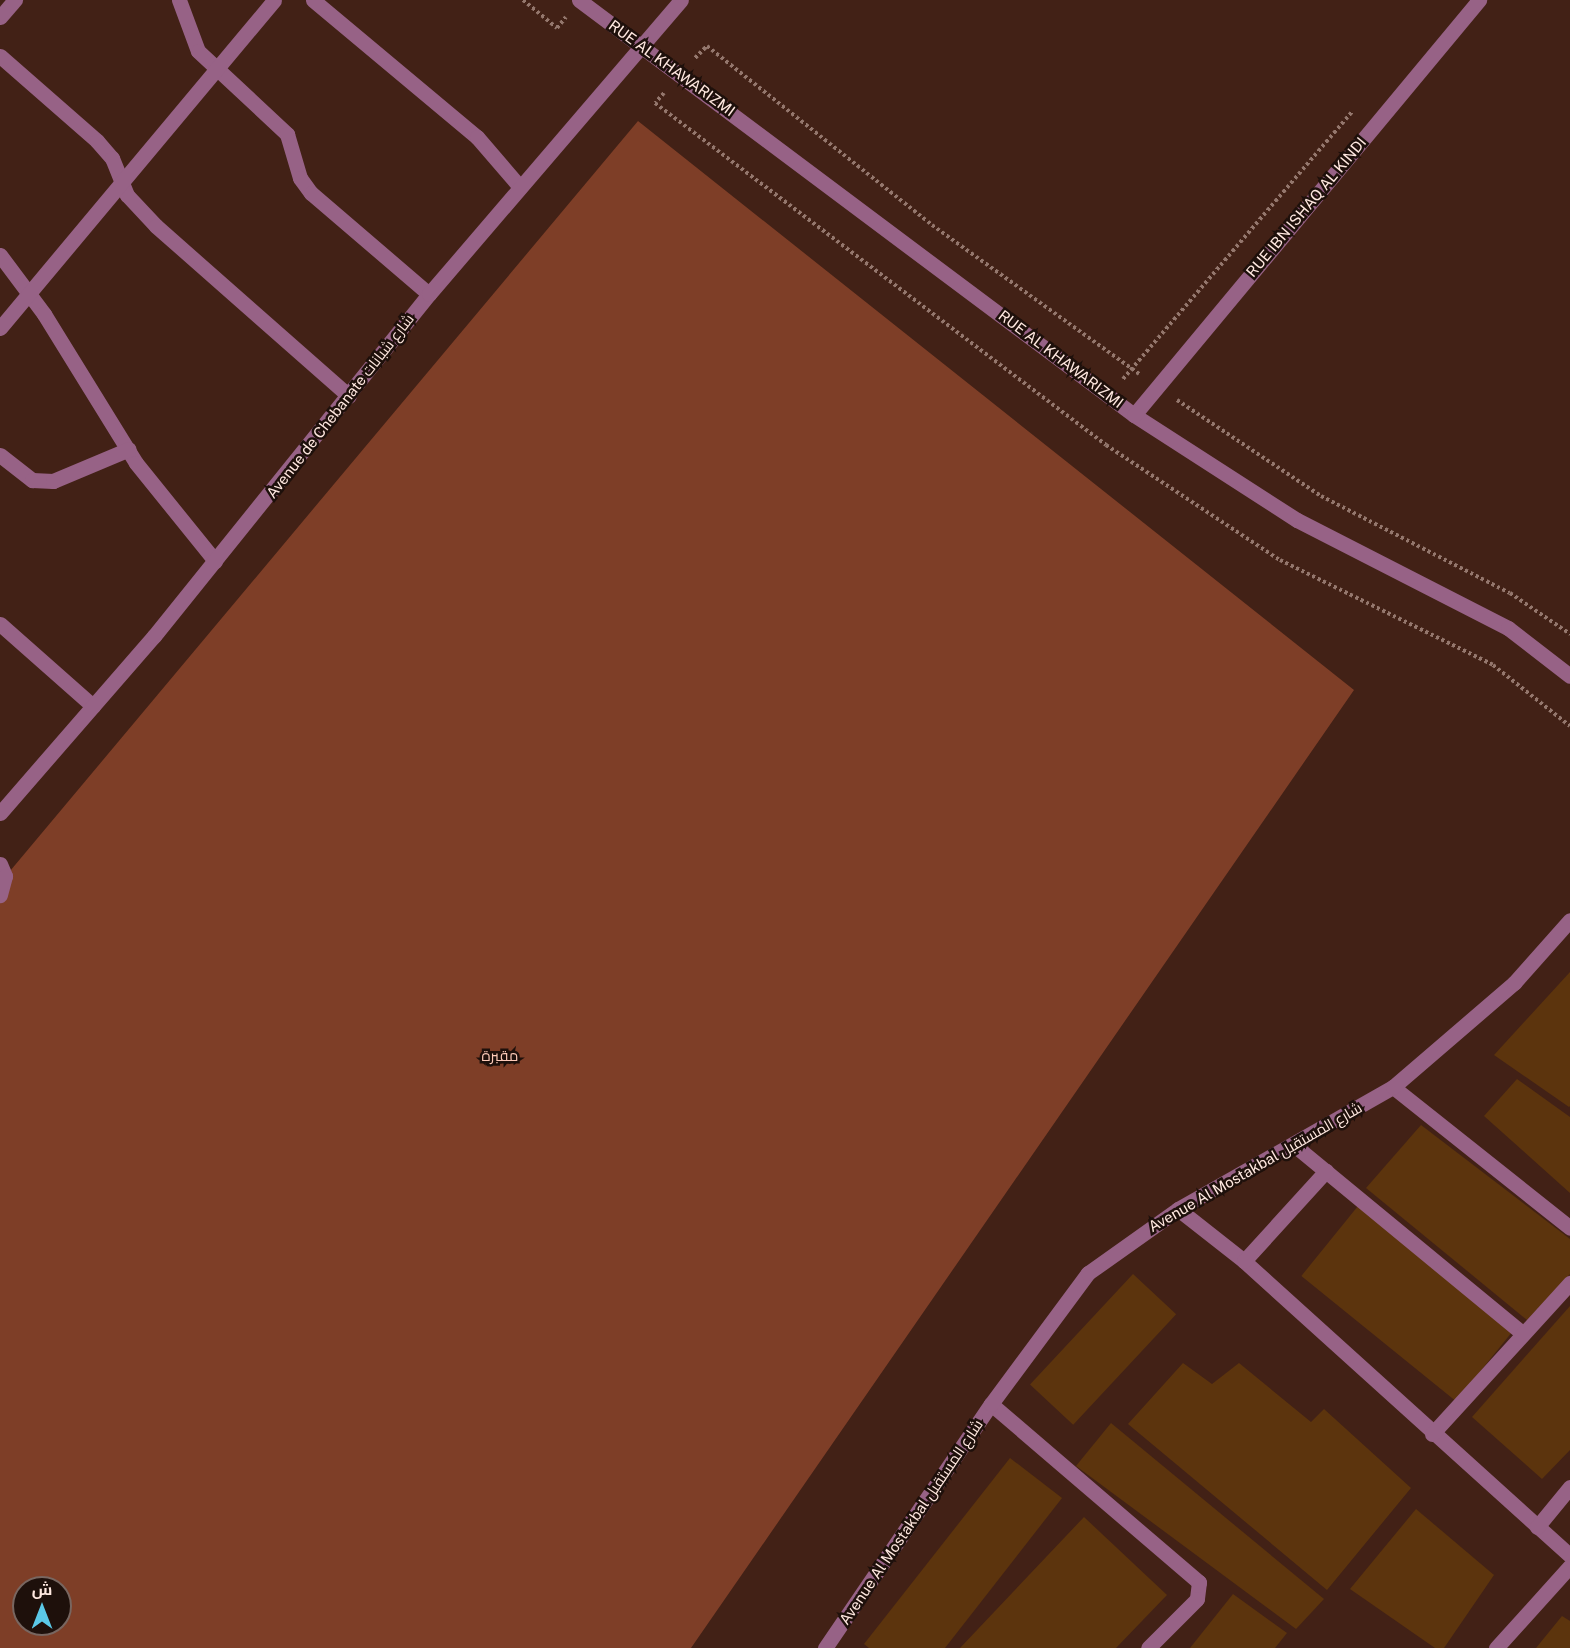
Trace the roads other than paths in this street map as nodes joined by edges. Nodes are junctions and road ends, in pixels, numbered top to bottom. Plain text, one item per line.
1 (15, 0) edge
2 (179, 0) edge
3 (274, 0) edge
4 (314, 0) edge
5 (681, 0) edge
6 (1479, 0) edge
7 (575, 5) edge
8 (0, 17) edge
9 (639, 46) junction
10 (0, 56) edge
11 (216, 69) junction
12 (120, 182) junction
13 (520, 187) junction
14 (0, 255) edge
15 (429, 294) junction
16 (31, 295) junction
17 (0, 328) edge
18 (349, 396) junction
19 (1134, 415) junction
20 (129, 449) junction
21 (0, 455) edge
22 (215, 561) junction
23 (0, 624) edge
24 (1570, 676) edge
25 (93, 706) junction
26 (0, 813) edge
27 (0, 864) edge
28 (0, 895) edge
29 (1570, 920) edge
30 (1393, 1087) junction
31 (1294, 1145) junction
32 (1326, 1171) junction
33 (1178, 1209) junction
34 (1570, 1228) edge
35 (1245, 1261) junction
36 (1570, 1282) edge
37 (1521, 1332) junction
38 (991, 1404) junction
39 (1432, 1434) junction
40 (1570, 1487) edge
41 (1537, 1527) junction
42 (1570, 1556) edge
43 (1570, 1566) edge
44 (825, 1648) edge
45 (1148, 1648) edge
46 (1496, 1648) edge

1 - 8 street
2 - 11 street
3 - 11 street
4 - 13 street
5 - 9 street, Avenue de Chebanate شارع شبانات
6 - 19 street, RUE IBN ISHAQ AL KINDI
7 - 9 street, RUE AL KHAWARIZMI
9 - 13 street, Avenue de Chebanate شارع شبانات
9 - 19 street, RUE AL KHAWARIZMI
10 - 12 street
11 - 12 street
11 - 15 street
12 - 16 street
12 - 18 street
13 - 15 street, Avenue de Chebanate شارع شبانات
14 - 16 street
15 - 18 street, Avenue de Chebanate شارع شبانات
16 - 17 street
16 - 20 street
18 - 22 street, Avenue de Chebanate شارع شبانات
19 - 24 street, RUE AL KHAWARIZMI
20 - 21 street
20 - 22 street
22 - 25 street, Avenue de Chebanate شارع شبانات
23 - 25 street
25 - 26 street, Avenue de Chebanate شارع شبانات
27 - 28 street
29 - 30 street, Avenue Al Mostakbal شارع المستقبل
30 - 31 street, Avenue Al Mostakbal شارع المستقبل
30 - 34 street
31 - 32 street
31 - 33 street, Avenue Al Mostakbal شارع المستقبل
32 - 35 street
32 - 37 street
33 - 35 street
33 - 38 street, Avenue Al Mostakbal شارع المستقبل
35 - 39 street
36 - 37 street
37 - 39 street
38 - 44 street, Avenue Al Mostakbal شارع المستقبل
38 - 45 street
39 - 41 street
40 - 41 street
41 - 42 street
43 - 46 street

